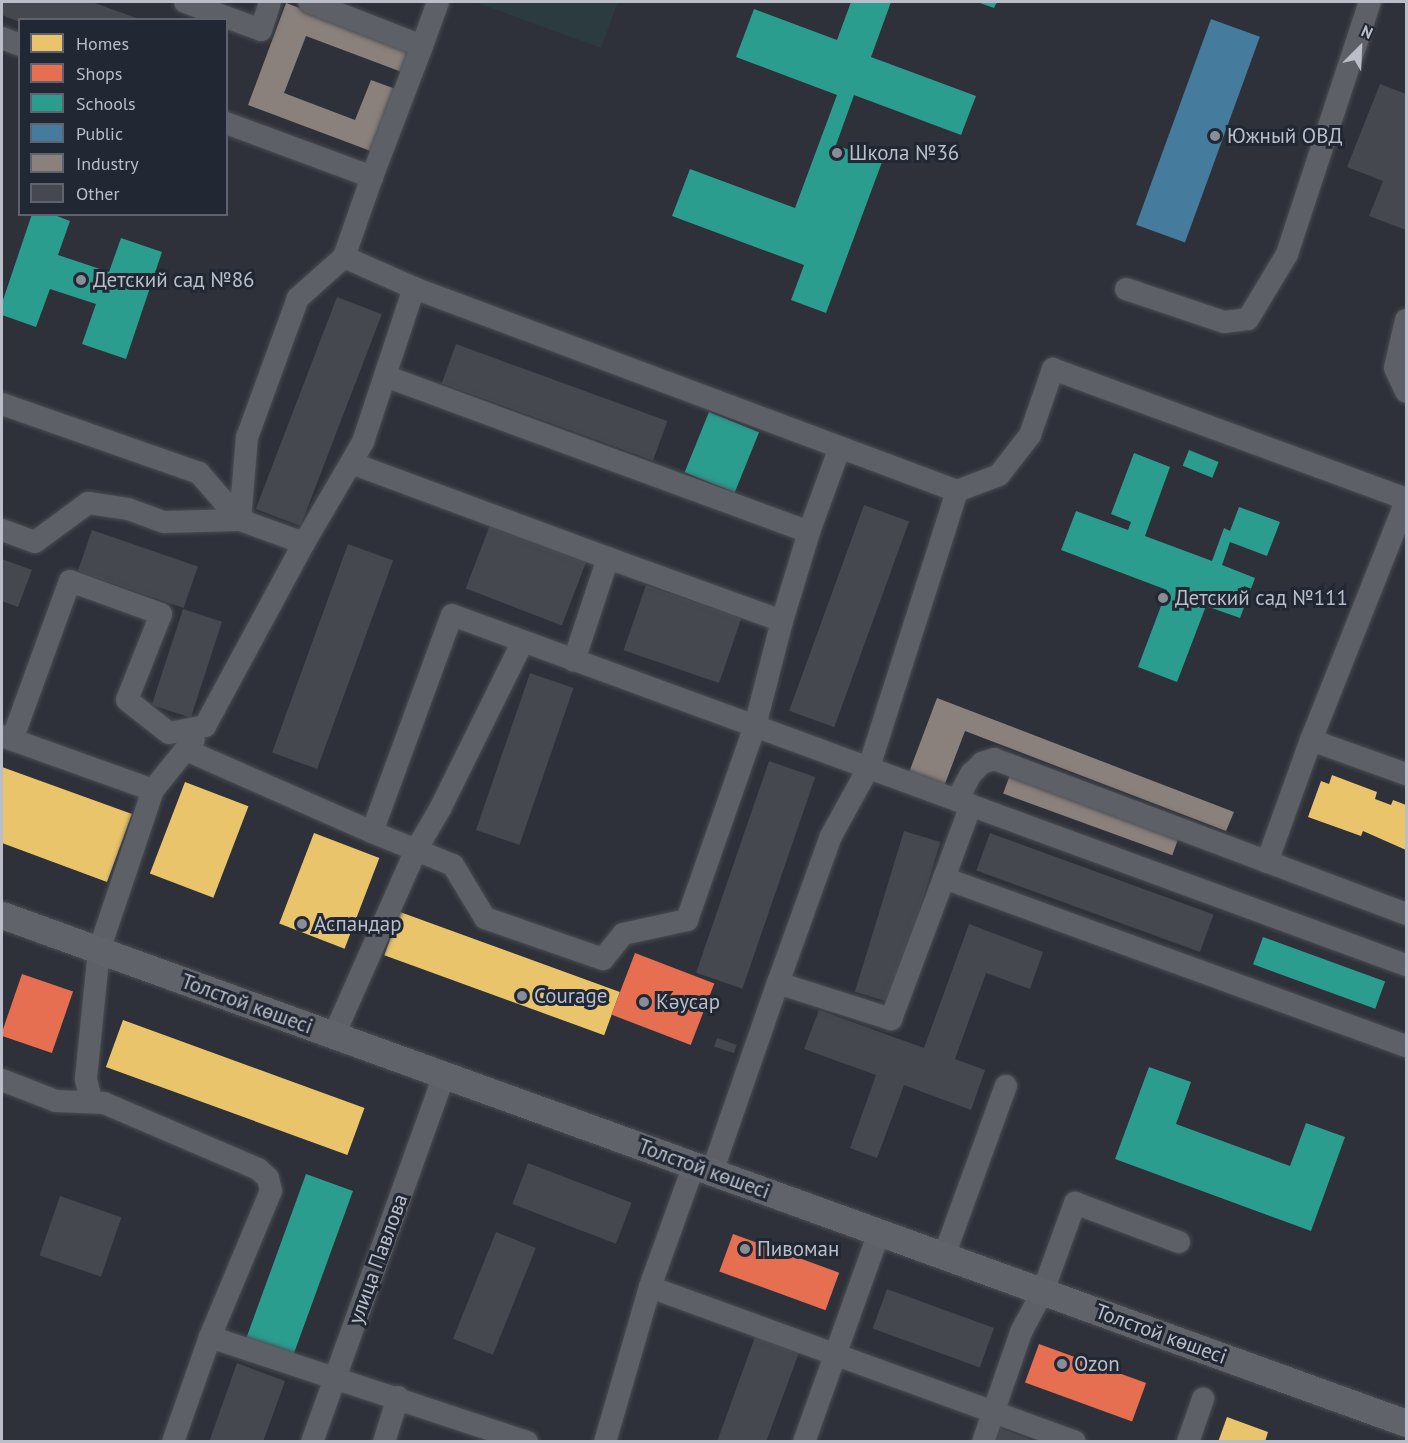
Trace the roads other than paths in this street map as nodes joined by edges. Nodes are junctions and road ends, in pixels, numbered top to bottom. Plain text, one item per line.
1 (185, 2) edge
2 (270, 2) edge
3 (309, 2) edge
4 (438, 2) edge
5 (1370, 2) edge
6 (2, 38) edge
7 (18, 44) edge
8 (422, 46) junction
9 (228, 124) edge
10 (372, 177) junction
11 (344, 257) junction
12 (414, 288) junction
13 (1126, 289) dead end
14 (1407, 320) edge
15 (385, 376) junction
16 (1407, 392) edge
17 (2, 404) edge
18 (840, 447) junction
19 (351, 463) junction
20 (957, 491) junction
21 (1406, 501) edge
22 (240, 519) junction
23 (2, 530) edge
24 (809, 532) junction
25 (304, 543) junction
26 (608, 558) junction
27 (782, 621) junction
28 (523, 641) junction
29 (574, 660) junction
30 (205, 726) junction
31 (755, 726) junction
32 (7, 738) edge
33 (1311, 740) junction
34 (186, 750) junction
35 (869, 767) junction
36 (1407, 774) edge
37 (153, 790) junction
38 (964, 803) junction
39 (372, 832) junction
40 (416, 850) junction
41 (1267, 862) junction
42 (944, 878) junction
43 (2, 915) edge
44 (1407, 915) edge
45 (99, 950) junction
46 (1407, 965) edge
47 (778, 983) junction
48 (334, 1035) junction
49 (1407, 1046) edge
50 (444, 1076) junction
51 (2, 1080) edge
52 (1006, 1086) dead end
53 (91, 1101) junction
54 (703, 1168) junction
55 (879, 1232) junction
56 (1179, 1242) dead end
57 (944, 1256) junction
58 (650, 1287) junction
59 (1043, 1291) junction
60 (210, 1337) junction
61 (835, 1354) junction
62 (335, 1376) junction
63 (398, 1397) junction
64 (1203, 1399) dead end
65 (993, 1412) junction
66 (1407, 1423) edge
67 (173, 1442) edge
68 (312, 1442) edge
69 (384, 1442) edge
70 (527, 1442) edge
71 (605, 1442) edge
72 (804, 1442) edge
73 (983, 1442) edge
74 (1075, 1442) edge
75 (1188, 1442) edge

1 - 2 street
3 - 8 street
4 - 8 street
5 - 13 street
6 - 7 street
8 - 10 street
9 - 10 street
10 - 11 street
11 - 12 street
11 - 22 street
12 - 15 street
12 - 18 street
14 - 16 street
15 - 19 street
15 - 24 street
17 - 22 street
18 - 20 street
18 - 24 street
19 - 25 street
19 - 26 street
20 - 21 street
20 - 35 street
21 - 33 street
22 - 23 street
22 - 25 street
24 - 27 street
25 - 30 street
26 - 27 street
26 - 29 street
27 - 31 street
28 - 29 street
28 - 39 street
28 - 40 street
29 - 31 street
30 - 32 street
30 - 34 street
31 - 35 street
31 - 40 street
32 - 37 street
33 - 36 street
33 - 41 street
34 - 37 street
34 - 39 street
35 - 38 street
35 - 47 street
37 - 45 street
38 - 41 street
38 - 42 street
38 - 46 street
39 - 40 street
40 - 48 street
41 - 44 street
42 - 47 street
42 - 49 street
43 - 45 main road, Толстой көшесі
45 - 48 main road, Толстой көшесі
45 - 53 street
47 - 54 street
48 - 50 main road, Толстой көшесі
50 - 54 main road, Толстой көшесі
50 - 62 street, улица Павлова
51 - 53 street
52 - 57 street
53 - 60 street
54 - 55 main road, Толстой көшесі
54 - 58 street
55 - 57 main road, Толстой көшесі
55 - 61 street
56 - 59 street
57 - 59 main road, Толстой көшесі
58 - 61 street
58 - 71 street
59 - 65 street
59 - 66 main road, Толстой көшесі
60 - 62 street
60 - 67 street
61 - 65 street
61 - 72 street
62 - 63 street
62 - 68 street, улица Павлова
63 - 69 street
63 - 70 street
64 - 75 street
65 - 73 street
65 - 74 street

